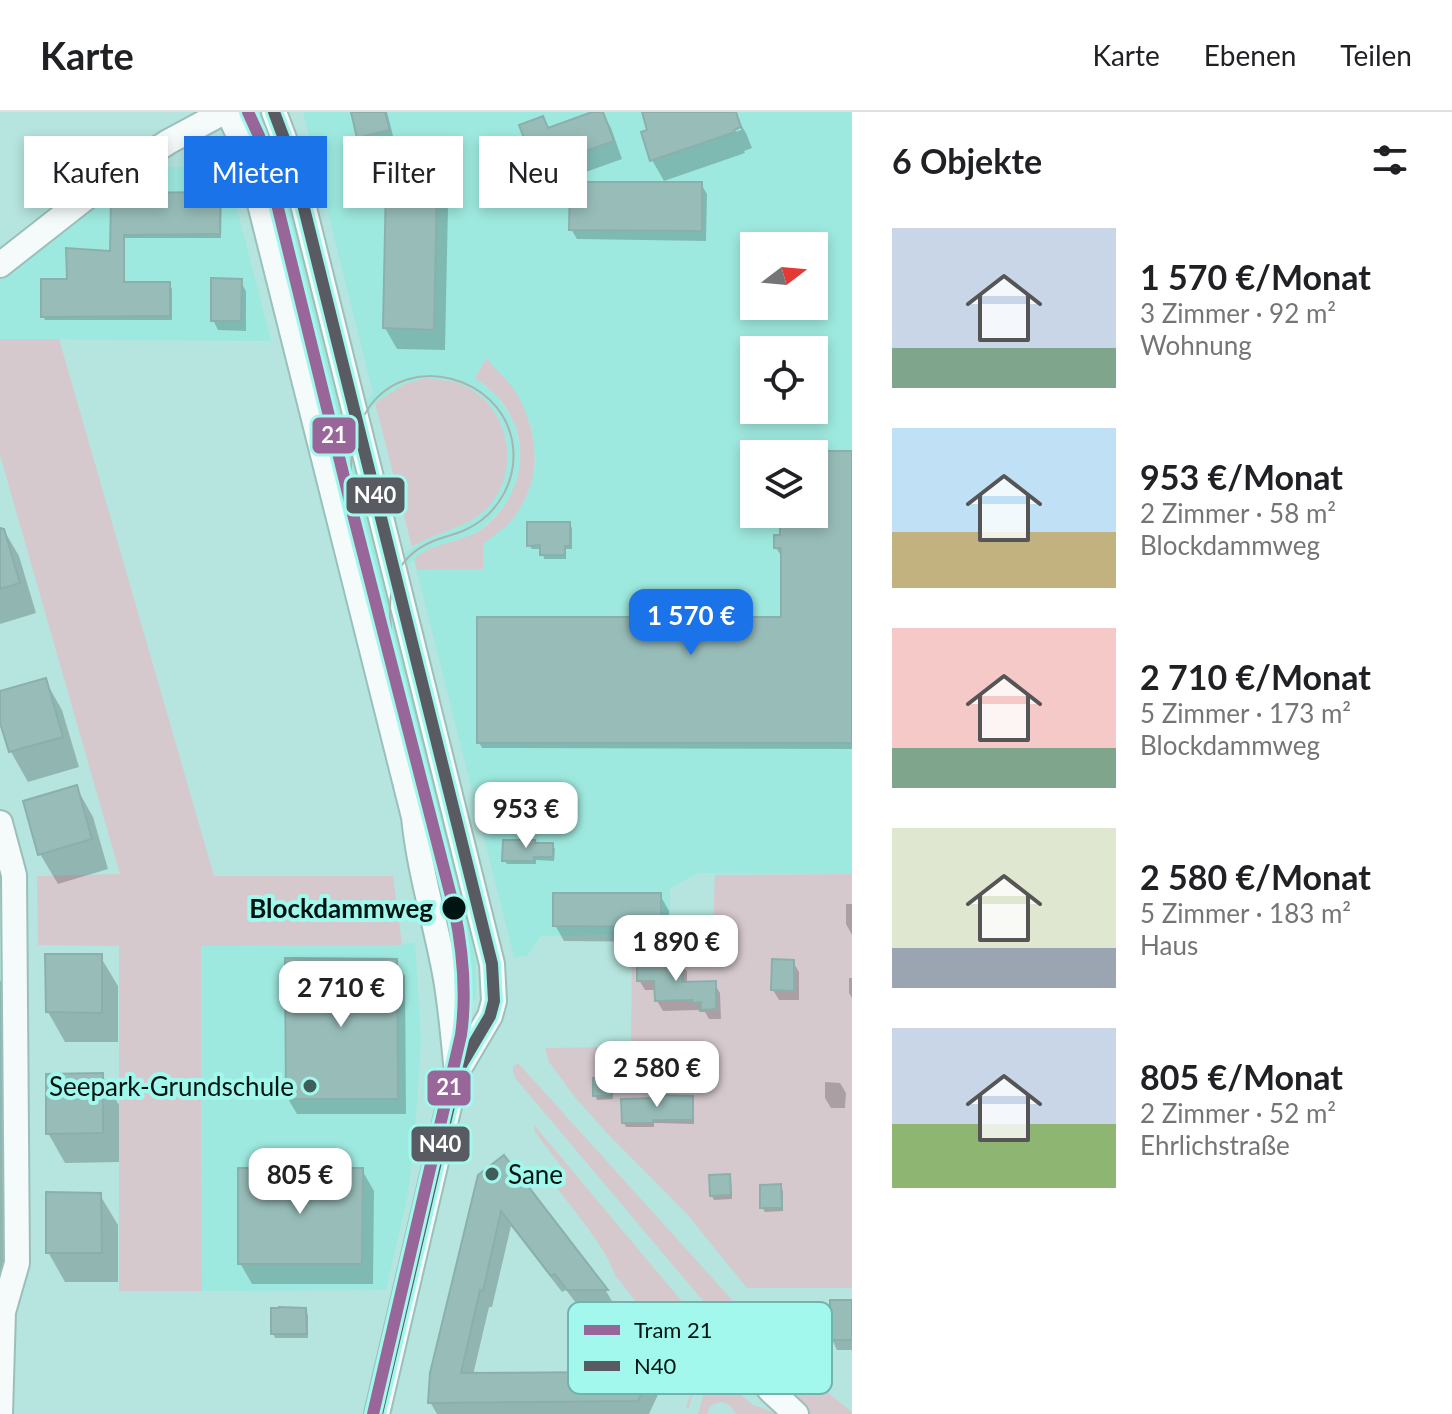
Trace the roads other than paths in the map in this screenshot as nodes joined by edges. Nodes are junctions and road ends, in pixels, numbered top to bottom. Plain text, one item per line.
1 (226, 112) edge
2 (274, 112) edge
3 (0, 265) edge
4 (0, 823) edge
5 (7, 890) edge
6 (8, 927) edge
7 (450, 1007) junction
8 (490, 1016) junction
9 (457, 1072) junction
10 (774, 1394) edge
11 (0, 1414) edge
12 (377, 1414) edge
13 (796, 1414) edge

1 - 3 street
1 - 7 street
2 - 8 street
4 - 5 street
5 - 6 street
6 - 11 street
7 - 8 street
7 - 9 street
8 - 9 street
9 - 12 street
10 - 13 street

